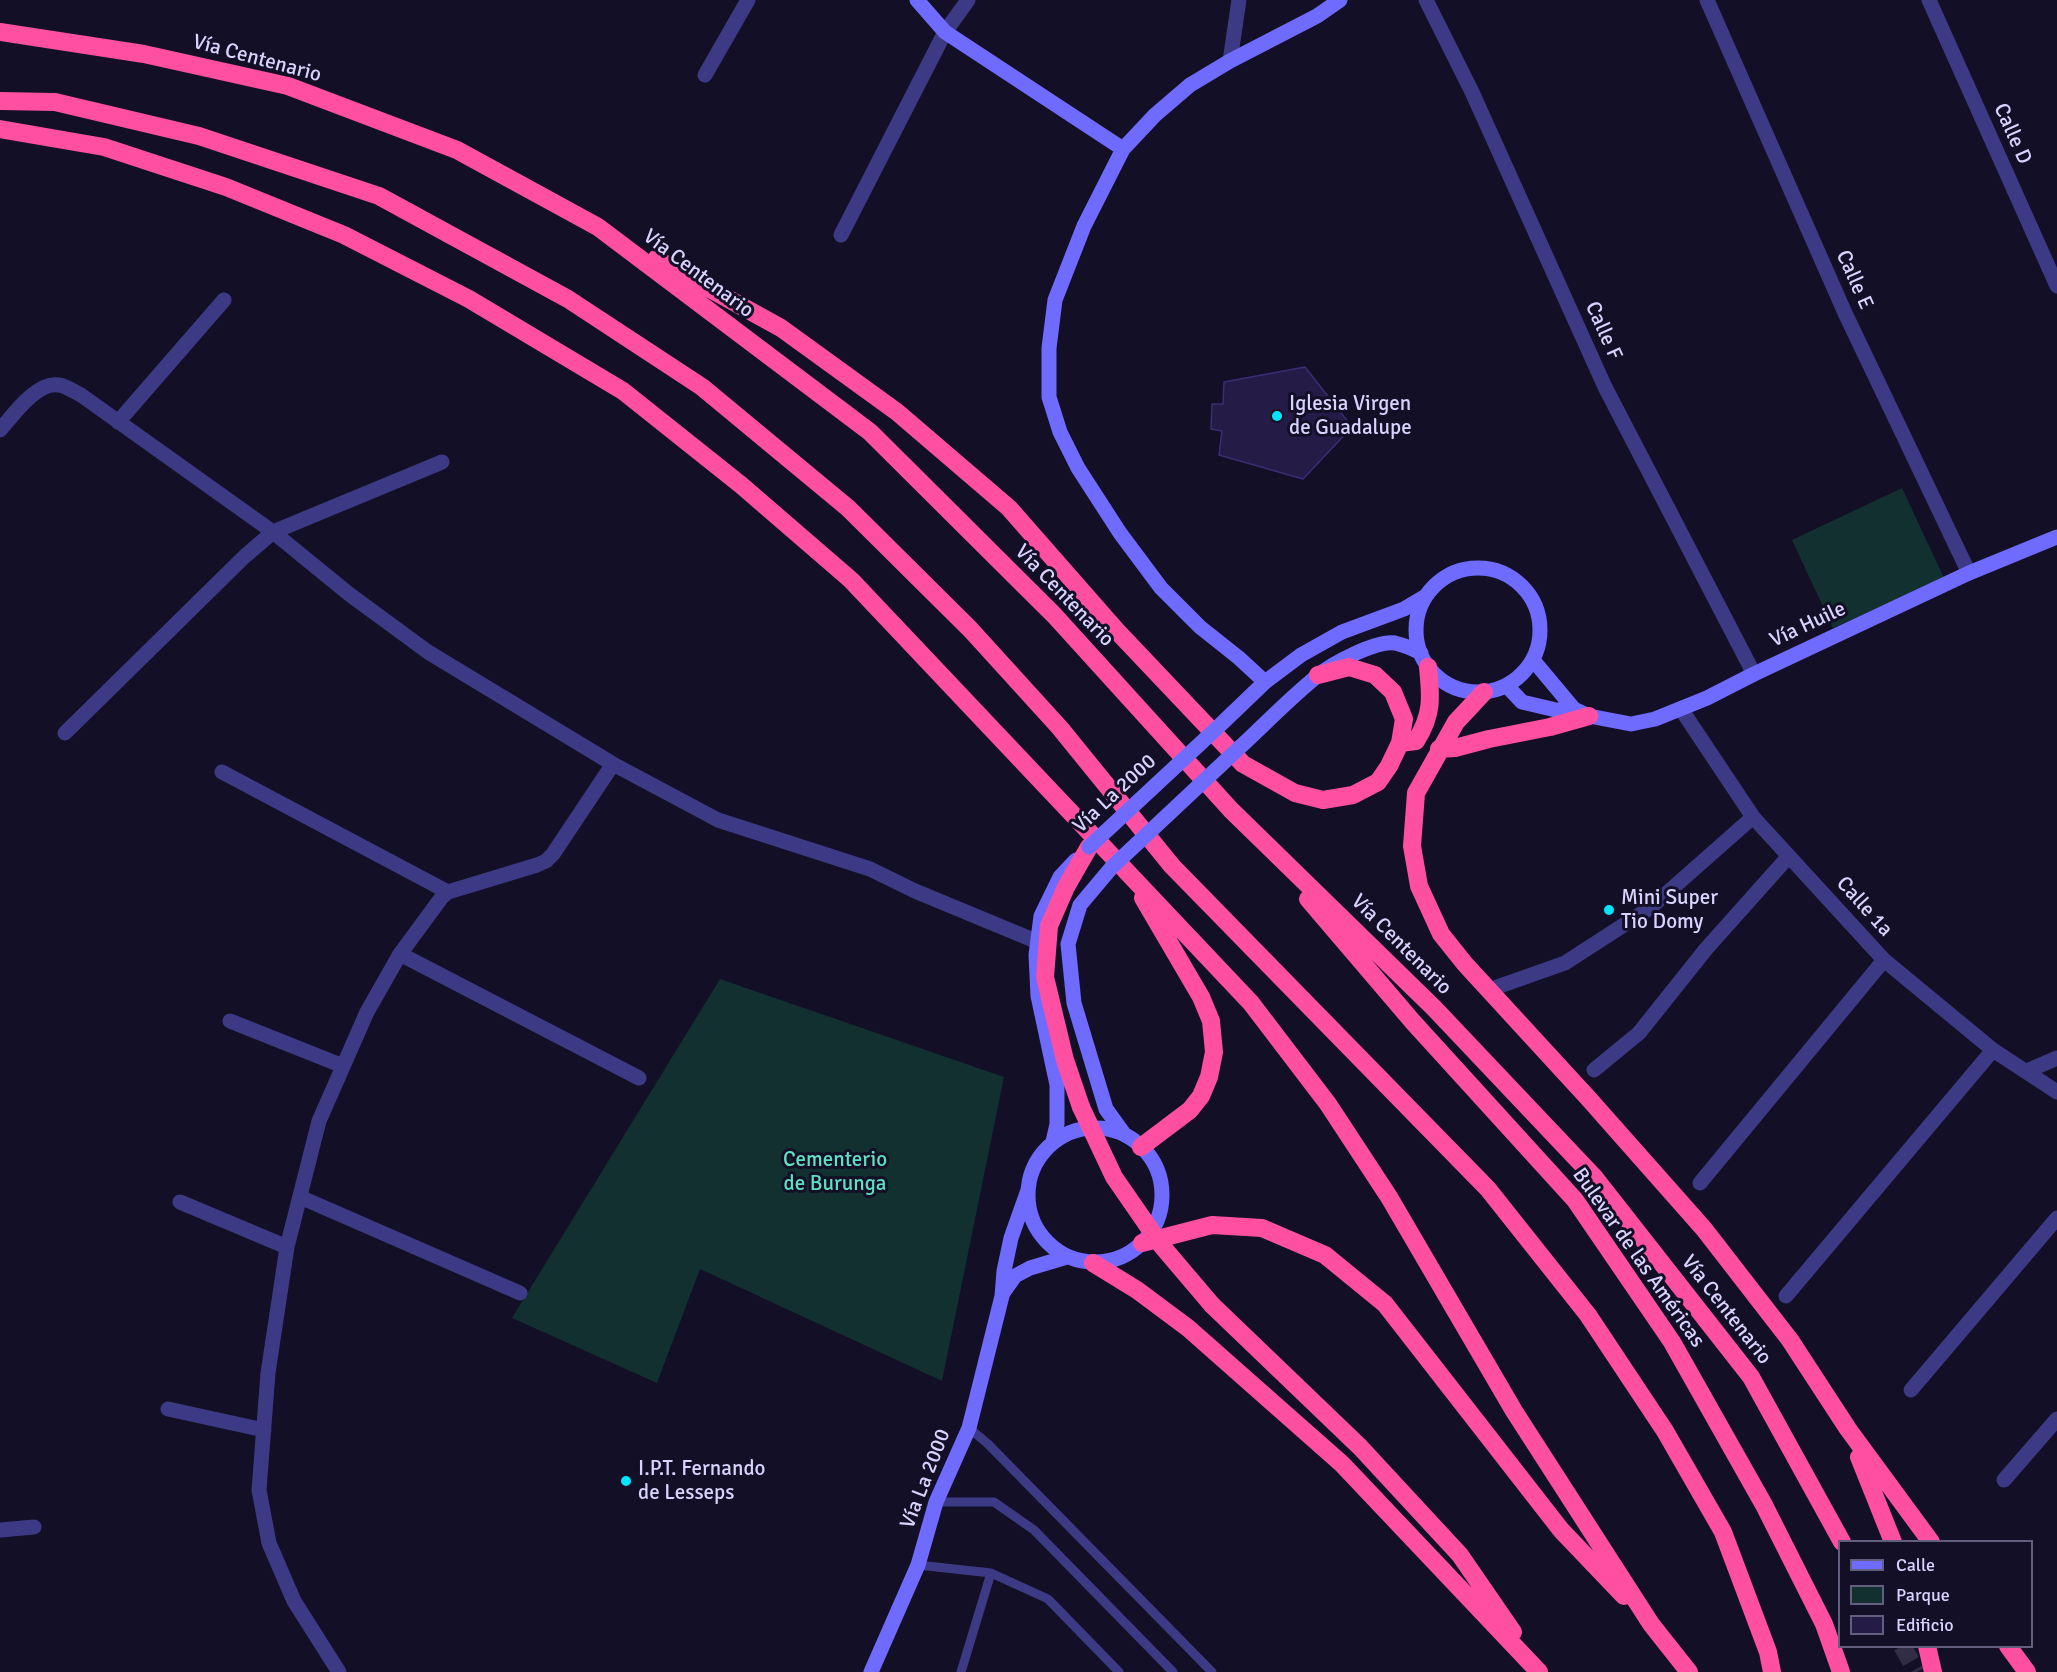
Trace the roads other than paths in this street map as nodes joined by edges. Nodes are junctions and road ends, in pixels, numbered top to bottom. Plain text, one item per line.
1 (748, 0) edge
2 (916, 0) edge
3 (968, 0) edge
4 (1239, 0) edge
5 (1340, 0) edge
6 (1426, 0) edge
7 (1707, 0) edge
8 (1929, 0) edge
9 (945, 32) junction
10 (0, 33) edge
11 (1230, 61) junction
12 (705, 75) dead end
13 (0, 101) edge
14 (0, 129) edge
15 (1123, 149) junction
16 (598, 227) junction
17 (841, 235) dead end
18 (2057, 286) edge
19 (224, 300) dead end
20 (118, 422) junction
21 (0, 430) edge
22 (442, 462) dead end
23 (273, 532) junction
24 (2057, 537) edge
25 (1970, 573) junction
26 (1426, 596) junction
27 (1424, 660) junction
28 (1533, 660) junction
29 (1754, 674) junction
30 (1317, 675) junction
31 (1265, 682) junction
32 (1507, 686) junction
33 (1484, 692) junction
34 (1681, 709) junction
35 (1581, 712) junction
36 (65, 733) dead end
37 (1400, 743) junction
38 (1439, 748) junction
39 (613, 764) junction
40 (222, 772) dead end
41 (1231, 810) junction
42 (1753, 817) junction
43 (1089, 847) junction
44 (1789, 856) junction
45 (1121, 870) junction
46 (448, 892) junction
47 (1038, 942) junction
48 (400, 954) junction
49 (1884, 960) junction
50 (1497, 987) dead end
51 (230, 1021) dead end
52 (1993, 1050) junction
53 (2057, 1058) edge
54 (343, 1066) junction
55 (1594, 1070) dead end
56 (2027, 1071) junction
57 (639, 1078) dead end
58 (2057, 1092) edge
59 (1124, 1134) junction
60 (1053, 1142) junction
61 (1141, 1147) junction
62 (1700, 1183) dead end
63 (1028, 1190) junction
64 (300, 1197) junction
65 (180, 1202) dead end
66 (2057, 1218) edge
67 (1142, 1243) junction
68 (287, 1247) junction
69 (1067, 1257) junction
70 (1093, 1263) junction
71 (520, 1293) dead end
72 (1002, 1296) junction
73 (1786, 1296) dead end
74 (1911, 1390) dead end
75 (168, 1409) dead end
76 (2057, 1419) edge
77 (969, 1428) junction
78 (1848, 1429) junction
79 (264, 1430) junction
80 (2004, 1480) dead end
81 (936, 1502) junction
82 (34, 1527) dead end
83 (0, 1530) edge
84 (1841, 1540) edge
85 (1892, 1540) edge
86 (1930, 1540) edge
87 (918, 1564) junction
88 (991, 1573) junction
89 (1651, 1624) junction
90 (1928, 1648) edge
91 (2009, 1648) edge
92 (339, 1672) edge
93 (871, 1672) edge
94 (961, 1672) edge
95 (1119, 1672) edge
96 (1173, 1672) edge
97 (1212, 1672) edge
98 (1540, 1672) edge
99 (1689, 1672) edge
100 (1772, 1672) edge
101 (1842, 1672) edge
102 (1933, 1672) edge
103 (2027, 1672) edge

1 - 12 street
2 - 9 street
3 - 9 street
4 - 11 street
5 - 11 street
6 - 29 street, Calle F
7 - 25 street, Calle E
8 - 18 street, Calle D
9 - 15 street
9 - 17 street
10 - 16 highway, Vía Centenario
11 - 15 street
13 - 100 highway
14 - 45 highway
15 - 31 street
16 - 37 highway
16 - 41 highway, Vía Centenario
19 - 20 street
20 - 21 street
20 - 23 street
22 - 23 street
23 - 36 street
23 - 39 street
24 - 25 street, Vía Huile
25 - 29 street, Vía Huile
26 - 27 street
26 - 28 street
26 - 31 street, Vía La 2000
27 - 30 street
27 - 33 street
27 - 37 highway
28 - 32 street
28 - 35 street
29 - 34 street, Vía Huile
30 - 37 highway
30 - 45 street, bridge
31 - 43 street, Vía La 2000, bridge
32 - 33 street
32 - 35 street, Vía Huile
33 - 38 highway
34 - 35 street, Vía Huile
34 - 42 street, Calle 1a
35 - 38 highway
38 - 78 highway
39 - 46 street
39 - 47 street
40 - 46 street
41 - 84 highway, Vía Centenario
41 - 101 highway, Bulevar de las Américas
42 - 44 street, Calle 1a
42 - 50 street
43 - 47 street, Vía La 2000
43 - 98 highway, bridge
44 - 49 street, Calle 1a
44 - 55 street
45 - 59 street
45 - 61 highway
45 - 89 highway
46 - 48 street
47 - 60 street, Vía La 2000
48 - 54 street
48 - 57 street
49 - 52 street, Calle 1a
49 - 62 street
51 - 54 street
52 - 56 street, Calle 1a
52 - 73 street
53 - 56 street
54 - 64 street
56 - 58 street, Calle 1a
59 - 60 street
59 - 61 street
60 - 63 street
61 - 67 street
63 - 69 street
63 - 72 street, Vía La 2000
64 - 68 street
64 - 71 street
65 - 68 street
66 - 74 street
67 - 70 street
67 - 89 highway
68 - 79 street
69 - 70 street
69 - 72 street, Vía La 2000
70 - 98 highway
72 - 77 street, Vía La 2000
75 - 79 street
76 - 80 street
77 - 81 street, Vía La 2000
77 - 97 lane
78 - 85 highway
78 - 86 highway
79 - 92 street
81 - 87 street, Vía La 2000
81 - 96 lane
82 - 83 street
87 - 88 lane
87 - 93 street, Vía La 2000
88 - 94 lane
88 - 95 lane
89 - 99 highway
90 - 102 highway
91 - 103 highway

